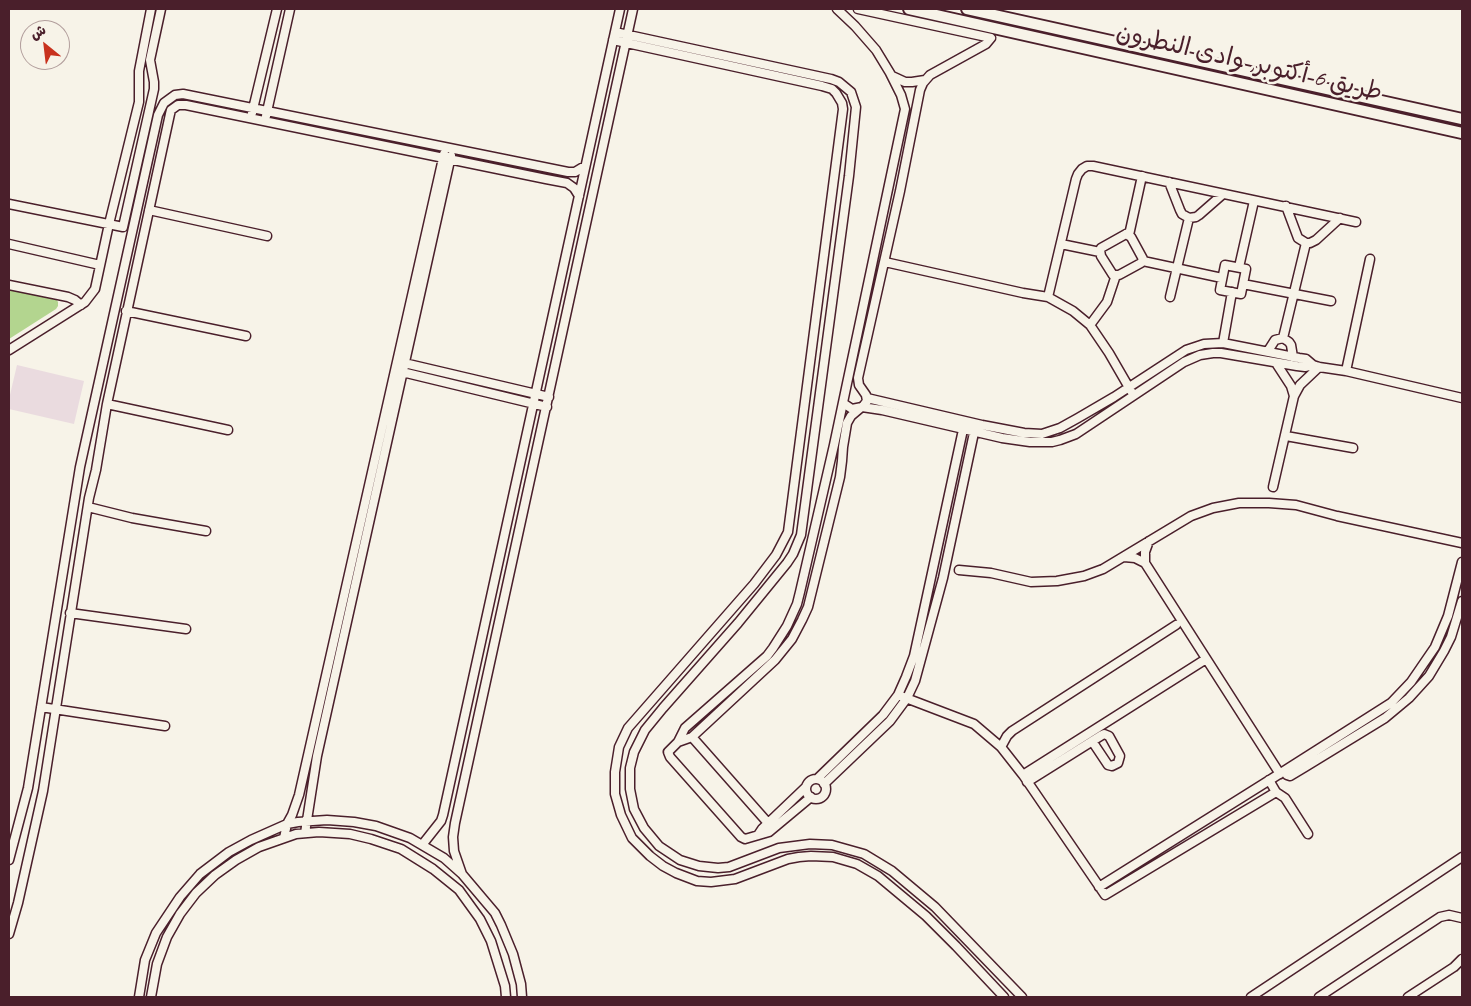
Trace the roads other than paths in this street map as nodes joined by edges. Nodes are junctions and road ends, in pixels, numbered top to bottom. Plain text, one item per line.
1 (151, 9) edge
2 (161, 9) edge
3 (277, 9) edge
4 (290, 9) edge
5 (837, 9) edge
6 (858, 9) edge
7 (910, 9) edge
8 (967, 9) edge
9 (619, 10) edge
10 (632, 12) edge
11 (615, 32) junction
12 (271, 34) junction
13 (284, 36) junction
14 (626, 39) junction
15 (613, 40) junction
16 (892, 76) junction
17 (925, 80) junction
18 (254, 108) junction
19 (268, 111) junction
20 (251, 118) junction
21 (1462, 119) edge
22 (265, 120) junction
23 (904, 120) junction
24 (914, 123) junction
25 (1462, 133) edge
26 (900, 140) junction
27 (910, 143) junction
28 (449, 148) junction
29 (447, 158) junction
30 (585, 166) junction
31 (892, 175) junction
32 (1142, 176) junction
33 (903, 177) junction
34 (1169, 182) junction
35 (889, 189) junction
36 (900, 191) junction
37 (1223, 194) junction
38 (116, 196) junction
39 (579, 196) junction
40 (129, 200) junction
41 (1254, 201) junction
42 (9, 204) edge
43 (1286, 206) junction
44 (149, 210) junction
45 (1189, 218) junction
46 (1340, 218) junction
47 (1356, 222) dead end
48 (110, 224) junction
49 (1129, 235) junction
50 (267, 236) dead end
51 (1306, 243) junction
52 (9, 244) edge
53 (1061, 244) junction
54 (1100, 252) junction
55 (1370, 259) dead end
56 (1143, 261) junction
57 (885, 262) junction
58 (100, 265) junction
59 (1238, 267) junction
60 (1176, 268) junction
61 (1116, 275) junction
62 (1222, 278) junction
63 (1243, 284) junction
64 (9, 285) edge
65 (1232, 292) junction
66 (1294, 294) junction
67 (1048, 297) junction
68 (1170, 297) dead end
69 (1331, 301) dead end
70 (81, 305) junction
71 (126, 311) junction
72 (1090, 325) junction
73 (860, 326) junction
74 (870, 328) junction
75 (246, 336) dead end
76 (1283, 338) junction
77 (1223, 343) junction
78 (11, 347) edge
79 (1268, 351) junction
80 (1293, 357) junction
81 (401, 362) junction
82 (1276, 363) junction
83 (1316, 366) junction
84 (399, 371) junction
85 (1346, 371) junction
86 (1129, 387) junction
87 (535, 394) junction
88 (1134, 396) junction
89 (1294, 396) junction
90 (549, 397) junction
91 (867, 398) junction
92 (1462, 398) edge
93 (843, 403) junction
94 (107, 404) junction
95 (533, 404) junction
96 (883, 406) junction
97 (546, 407) junction
98 (862, 407) junction
99 (803, 423) junction
100 (816, 424) junction
101 (964, 425) junction
102 (975, 427) junction
103 (228, 430) dead end
104 (1286, 436) junction
105 (834, 445) junction
106 (842, 447) junction
107 (1352, 448) dead end
108 (80, 467) junction
109 (96, 470) junction
110 (1273, 487) dead end
111 (88, 507) junction
112 (206, 532) dead end
113 (1150, 540) junction
114 (1462, 543) edge
115 (1124, 556) junction
116 (936, 557) junction
117 (947, 559) junction
118 (1462, 562) edge
119 (1145, 563) junction
120 (960, 570) dead end
121 (1462, 601) edge
122 (70, 613) junction
123 (1176, 625) dead end
124 (186, 630) dead end
125 (1206, 659) junction
126 (898, 695) junction
127 (907, 698) junction
128 (718, 700) junction
129 (41, 707) junction
130 (724, 708) junction
131 (56, 710) junction
132 (165, 726) dead end
133 (692, 736) junction
134 (1092, 740) dead end
135 (678, 742) junction
136 (1001, 747) junction
137 (1282, 773) junction
138 (1025, 778) junction
139 (817, 779) junction
140 (1269, 780) junction
141 (824, 784) junction
142 (806, 788) junction
143 (1276, 792) junction
144 (811, 797) junction
145 (307, 821) junction
146 (441, 821) junction
147 (455, 823) junction
148 (768, 823) junction
149 (287, 824) junction
150 (376, 826) junction
151 (305, 834) junction
152 (1308, 834) dead end
153 (758, 835) junction
154 (284, 838) junction
155 (371, 839) junction
156 (422, 845) junction
157 (1462, 857) edge
158 (9, 860) edge
159 (462, 874) junction
160 (1099, 887) junction
161 (935, 907) junction
162 (926, 916) junction
163 (946, 918) junction
164 (1462, 918) edge
165 (937, 927) junction
166 (9, 934) edge
167 (1462, 959) edge
168 (145, 960) junction
169 (157, 964) junction
170 (139, 997) edge
171 (151, 997) edge
172 (506, 997) edge
173 (522, 997) edge
174 (1004, 997) edge
175 (1022, 997) edge
176 (1251, 997) edge
177 (1319, 997) edge
178 (1408, 997) edge

1 - 38 street
2 - 40 street
3 - 12 street
4 - 13 street
5 - 16 street
6 - 17 street
7 - 25 street, طريق 6 أكتوبر, وادى النطرون
8 - 21 street, طريق 6 أكتوبر, وادى النطرون
9 - 10 street
9 - 11 street
10 - 14 street
11 - 14 street
11 - 15 street
12 - 13 street
12 - 18 street
13 - 19 street
14 - 15 street
14 - 90 street
14 - 99 street
14 - 100 street
15 - 30 street
16 - 17 street
16 - 23 street
17 - 24 street
18 - 19 street
18 - 20 street
18 - 108 street
19 - 22 street
19 - 28 street
20 - 22 street
20 - 44 street
22 - 29 street
23 - 24 street
23 - 26 street
24 - 27 street
26 - 27 street
26 - 31 street
27 - 33 street
28 - 29 street
28 - 30 street
29 - 39 street
29 - 81 street
30 - 39 street
31 - 33 street
31 - 35 street
32 - 34 street
32 - 49 street
32 - 53 street
33 - 36 street
34 - 37 street
34 - 45 street
35 - 36 street
35 - 73 street
36 - 57 street
37 - 41 street
37 - 45 street
38 - 40 street
38 - 48 street
39 - 87 street
40 - 48 street
41 - 43 street
41 - 59 street
42 - 48 street
43 - 46 street
43 - 51 street
44 - 50 street
44 - 71 street
45 - 60 street
46 - 47 street
46 - 51 street
48 - 58 street
49 - 54 street
49 - 56 street
51 - 66 street
52 - 58 street
53 - 54 street
53 - 67 street
54 - 61 street
55 - 85 street
56 - 60 street
56 - 61 street
57 - 67 street
57 - 74 street
58 - 70 street
59 - 62 street
59 - 63 street
60 - 62 street
60 - 68 street
61 - 72 street
62 - 65 street
63 - 65 street
63 - 66 street
64 - 70 street
65 - 77 street
66 - 69 street
66 - 76 street
67 - 72 street
70 - 78 street
71 - 75 street
71 - 94 street
72 - 86 street
73 - 74 street
73 - 93 street
74 - 91 street
76 - 79 street
76 - 80 street
77 - 79 street
77 - 86 street
79 - 80 street
80 - 83 street
81 - 84 street
81 - 87 street
82 - 83 street
82 - 88 street
82 - 89 street
83 - 85 street
83 - 89 street
84 - 95 street
84 - 145 street
84 - 149 street
85 - 92 street
86 - 88 street
86 - 102 street
87 - 90 street
87 - 95 street
88 - 102 street
89 - 104 street
90 - 97 street
91 - 96 street
91 - 98 street
93 - 98 street
93 - 105 street
94 - 103 street
94 - 109 street
95 - 97 street
95 - 146 street
96 - 98 street
96 - 101 street
97 - 147 street
98 - 106 street
99 - 100 street
99 - 162 street
100 - 161 street
101 - 102 street
101 - 116 street
102 - 117 street
104 - 107 street
104 - 110 street
105 - 106 street
105 - 128 street
106 - 130 street
108 - 109 street
108 - 129 street
109 - 111 street
111 - 112 street
111 - 122 street
113 - 114 street
113 - 115 street
113 - 119 street
115 - 119 street
115 - 120 street
116 - 117 street
116 - 126 street
117 - 127 street
118 - 137 street
119 - 125 street
121 - 137 street
122 - 124 street
122 - 131 street
123 - 136 street
125 - 137 street
125 - 138 street
126 - 127 street
126 - 139 street
127 - 136 street
127 - 141 street
128 - 130 street
128 - 135 street
129 - 131 street
129 - 158 street
130 - 133 street
131 - 132 street
131 - 166 street
133 - 135 street
133 - 148 street
134 - 138 street
135 - 153 street
136 - 138 street
137 - 140 street
138 - 160 street
139 - 141 street
139 - 142 street
140 - 143 street
140 - 160 street
141 - 144 street
142 - 144 street
142 - 148 street
143 - 152 street
143 - 160 street
144 - 153 street
145 - 149 street
145 - 150 street
145 - 151 street
146 - 147 street
146 - 156 street
147 - 159 street
148 - 153 street
149 - 154 street
149 - 168 street
150 - 155 street
150 - 156 street
151 - 154 street
151 - 155 street
154 - 169 street
155 - 172 street
156 - 159 street
157 - 176 street
159 - 173 street
161 - 162 street
161 - 163 street
162 - 165 street
163 - 165 street
163 - 175 street
164 - 177 street
165 - 174 street
167 - 178 street
168 - 169 street
168 - 170 street
169 - 171 street

